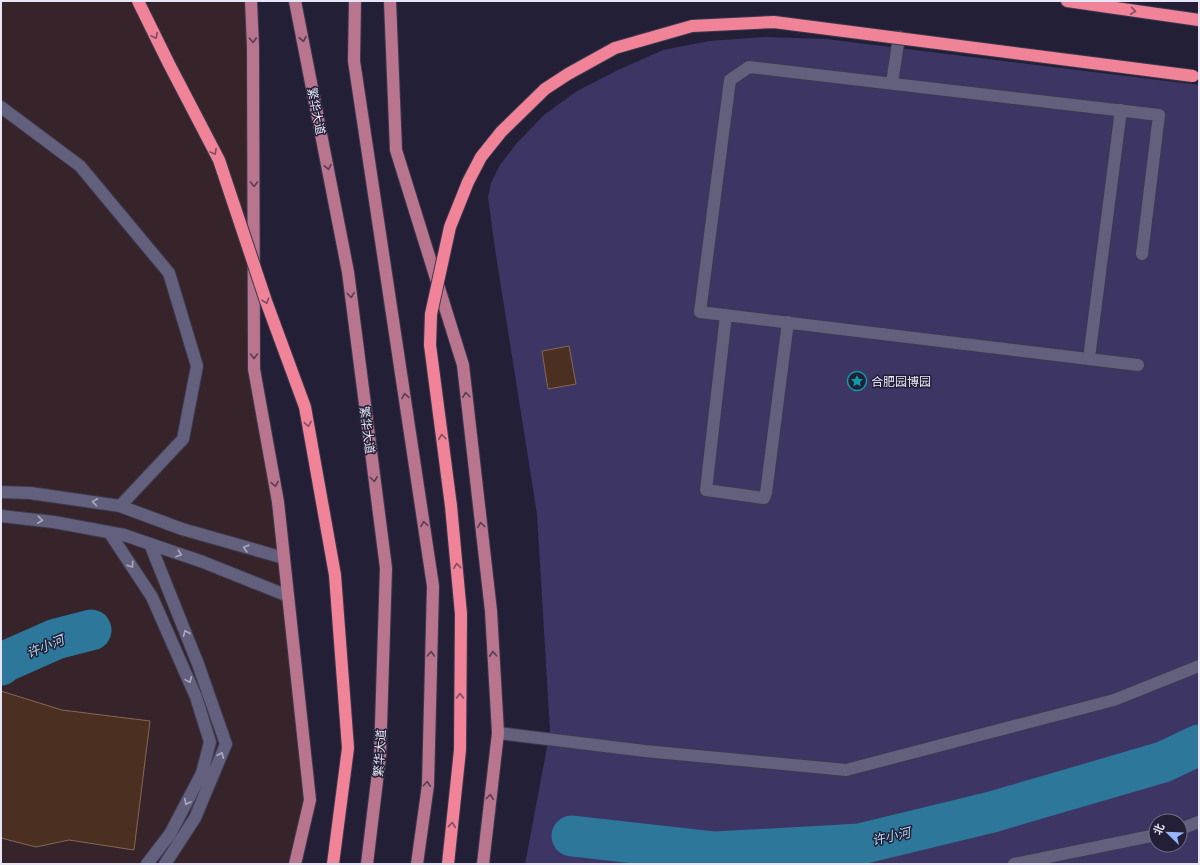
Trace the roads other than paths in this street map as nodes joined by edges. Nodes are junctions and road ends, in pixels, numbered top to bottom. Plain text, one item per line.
1 (138, 1) edge
2 (250, 1) edge
3 (295, 1) edge
4 (355, 1) edge
5 (390, 1) edge
6 (1067, 1) edge
7 (1199, 20) edge
8 (900, 37) junction
9 (1196, 76) edge
10 (892, 83) junction
11 (1, 107) edge
12 (1121, 110) junction
13 (1142, 254) dead end
14 (726, 315) junction
15 (788, 322) junction
16 (1089, 358) junction
17 (1138, 365) dead end
18 (1, 492) edge
19 (120, 506) junction
20 (1, 516) edge
21 (109, 532) junction
22 (150, 544) junction
23 (284, 558) junction
24 (288, 596) junction
25 (1199, 666) edge
26 (498, 733) junction
27 (1199, 822) edge
28 (1188, 826) edge
29 (1148, 837) edge
30 (1051, 861) edge
31 (147, 864) edge
32 (165, 864) edge
33 (295, 864) edge
34 (333, 864) edge
35 (367, 864) edge
36 (417, 864) edge
37 (448, 864) edge
38 (482, 864) edge
39 (1014, 864) edge

1 -> 34 highway, bridge
2 -> 23 main road
3 -> 35 main road, 繁华大道
36 -> 4 main road
26 -> 5 main road
6 -> 7 highway
8 - 9 highway, bridge
8 - 10 street
37 -> 8 highway, bridge
10 - 12 street
10 - 14 street
11 - 19 street
12 - 13 street
12 - 16 street
14 - 15 street
14 - 15 street
15 - 16 street
16 - 17 street
19 -> 18 street
23 -> 19 street
20 -> 21 street
21 - 22 street
21 -> 31 street
22 -> 24 street
32 -> 22 street
23 - 24 main road
24 - 33 main road
25 - 26 street
38 -> 26 main road
27 - 28 street
29 - 30 street
30 - 39 street

